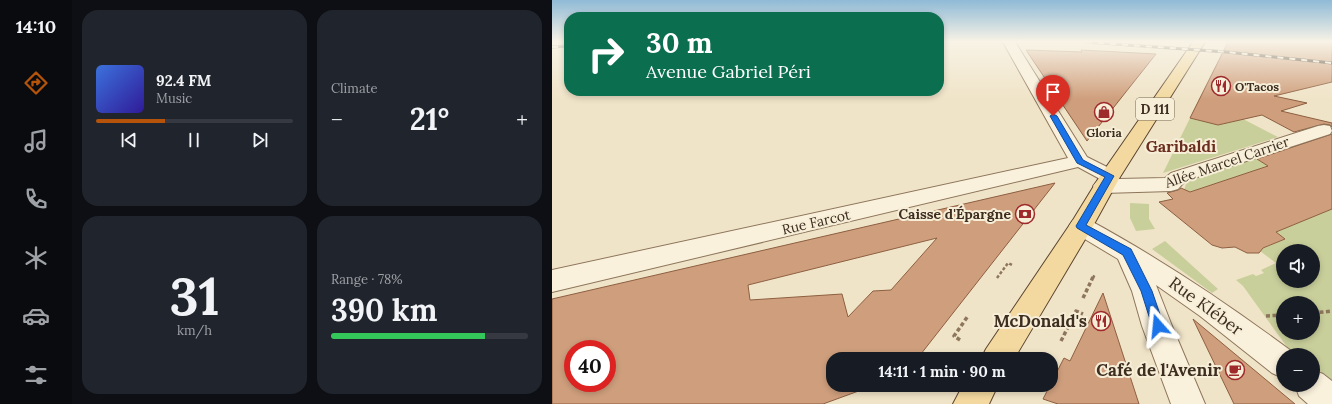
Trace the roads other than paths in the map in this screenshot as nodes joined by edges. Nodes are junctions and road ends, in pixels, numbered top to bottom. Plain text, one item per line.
1 (1020, 61) edge
2 (1187, 61) edge
3 (1324, 130) dead end
4 (1080, 162) junction
5 (1107, 181) junction
6 (1081, 226) junction
7 (1127, 252) junction
8 (552, 281) edge
9 (1001, 352) edge
10 (1276, 358) edge
11 (978, 392) edge
12 (1320, 392) edge
13 (1332, 402) edge
14 (970, 404) edge
15 (1188, 404) edge

1 - 4 street
2 - 5 main road, D 111
3 - 5 street, Allée Marcel Carrier
4 - 5 street
4 - 8 street, Rue Farcot
5 - 6 main road, D 111
6 - 7 street, Rue Kléber
6 - 9 main road, D 111
7 - 10 street, Rue Kléber
7 - 15 street
11 - 14 main road
12 - 13 street

